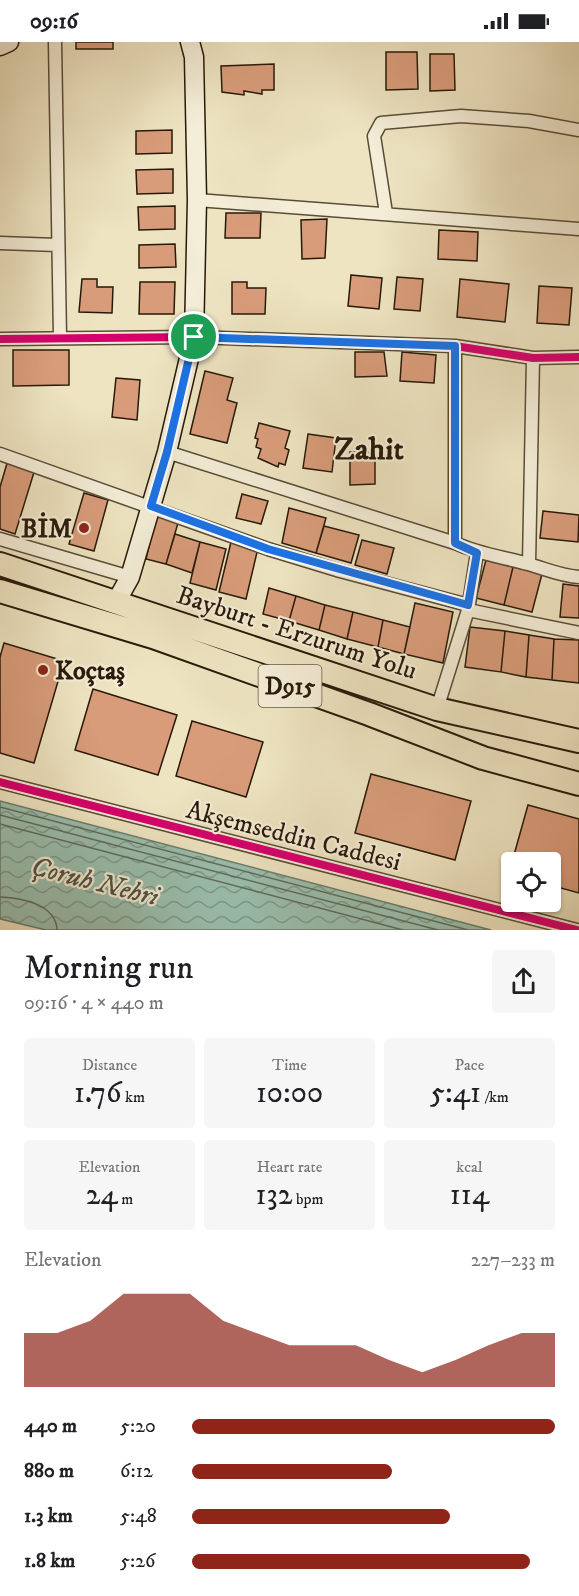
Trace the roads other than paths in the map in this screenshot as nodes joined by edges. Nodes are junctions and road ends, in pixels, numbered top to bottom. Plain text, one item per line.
1 (9, 42) edge
2 (55, 42) edge
3 (190, 42) edge
4 (0, 46) edge
5 (579, 130) edge
6 (197, 200) junction
7 (386, 213) junction
8 (579, 229) edge
9 (0, 243) edge
10 (57, 245) junction
11 (60, 337) junction
12 (194, 337) junction
13 (0, 339) edge
14 (455, 346) junction
15 (579, 357) edge
16 (533, 358) junction
17 (167, 452) junction
18 (0, 454) edge
19 (151, 506) junction
20 (0, 539) edge
21 (455, 543) junction
22 (477, 553) junction
23 (0, 564) edge
24 (529, 564) junction
25 (130, 577) junction
26 (579, 577) edge
27 (0, 591) edge
28 (116, 602) junction
29 (468, 608) junction
30 (579, 633) edge
31 (437, 709) junction
32 (579, 741) edge
33 (0, 782) edge
34 (579, 784) edge
35 (577, 930) edge

1 - 4 street
2 - 10 street
3 - 6 street
5 - 7 street
6 - 7 street
6 - 12 street
7 - 8 street
9 - 10 street
10 - 11 street
11 - 12 street
11 - 13 street
12 - 14 street
12 - 17 street
14 - 16 street
14 - 21 street
15 - 16 street
16 - 24 street
17 - 19 street
17 - 21 street
18 - 19 street
19 - 25 street
19 - 29 street
20 - 25 street
21 - 22 street
22 - 24 street
22 - 29 street
23 - 28 highway, Bayburt - Erzurum Yolu / D915
24 - 26 street
25 - 28 street
27 - 34 highway, D915
28 - 31 highway, Bayburt - Erzurum Yolu / D915
29 - 30 street
29 - 31 street
31 - 32 highway, Bayburt - Erzurum Yolu / D915
33 - 35 street, Akşemseddin Caddesi

